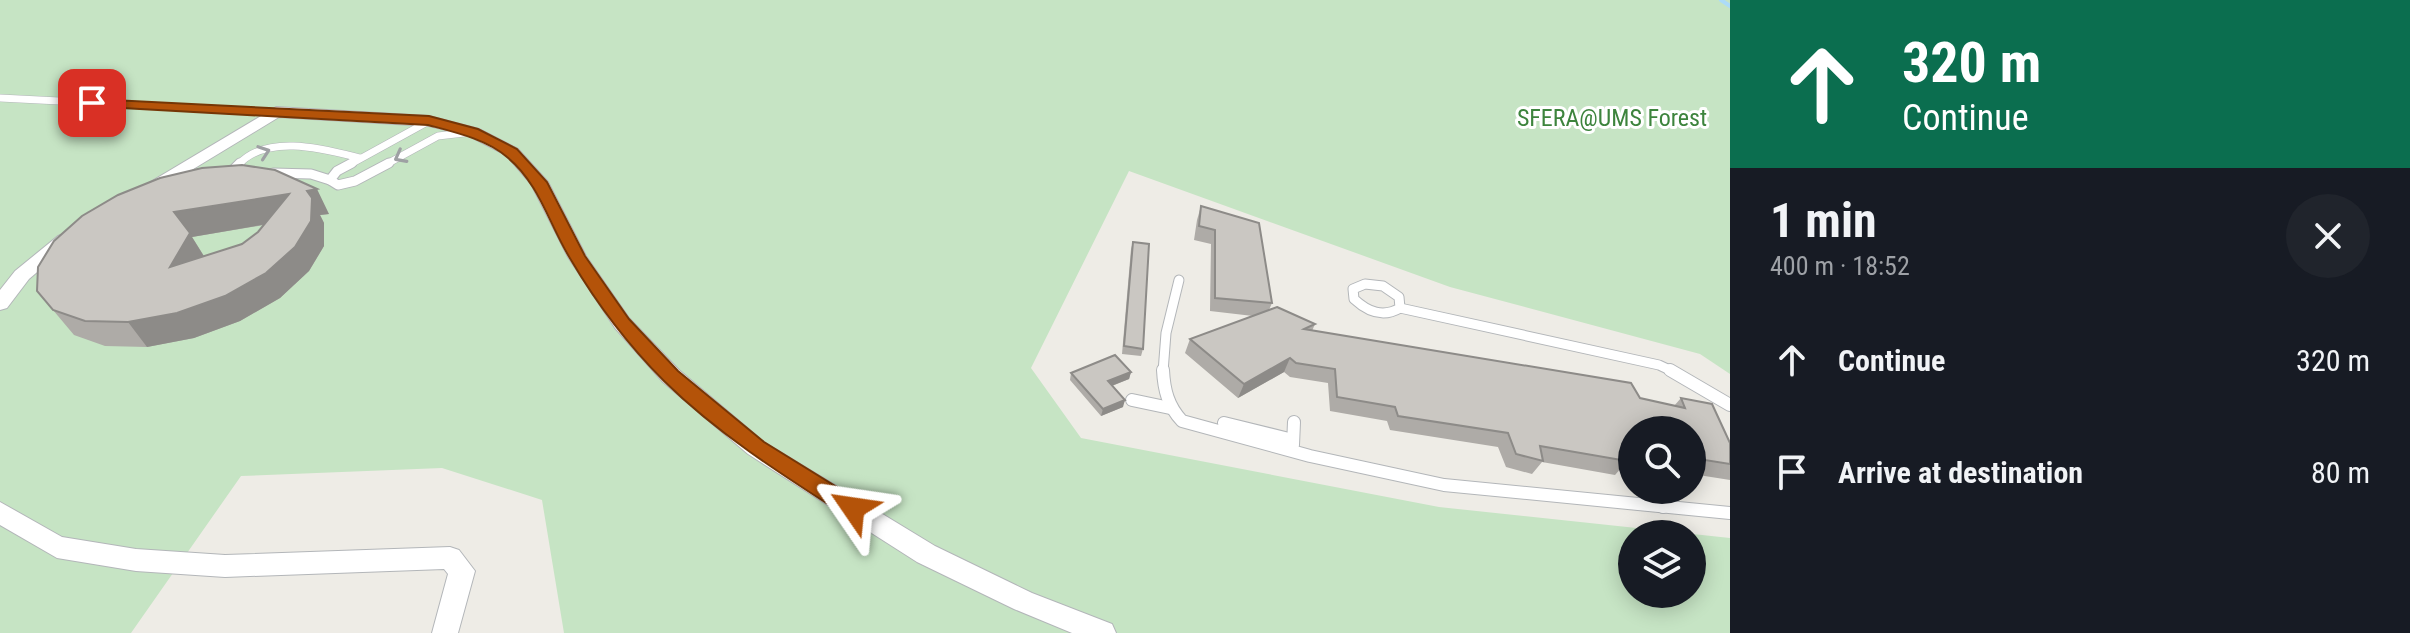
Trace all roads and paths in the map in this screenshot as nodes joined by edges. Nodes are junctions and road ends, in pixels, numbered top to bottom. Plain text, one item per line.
1 (0, 98) edge
2 (276, 112) junction
3 (429, 121) junction
4 (473, 132) junction
5 (360, 158) junction
6 (330, 180) junction
7 (128, 200) edge
8 (76, 233) edge
9 (1179, 280) dead end
10 (0, 303) edge
11 (1400, 308) junction
12 (1132, 400) dead end
13 (1730, 405) edge
14 (1170, 408) junction
15 (1294, 422) dead end
16 (1293, 446) junction
17 (1662, 504) edge
18 (1663, 507) junction
19 (0, 512) edge
20 (1730, 513) edge
21 (445, 633) edge
22 (1103, 633) edge

1 - 2 lane
2 - 3 street
2 - 7 street
3 - 4 street
3 - 5 lane
4 -> 6 lane
4 - 22 street
5 - 6 lane
6 -> 5 lane
8 - 10 street
9 - 14 lane
11 - 11 lane
11 - 13 lane
12 - 14 lane
14 - 16 lane
15 - 16 lane
16 - 18 lane
17 - 18 lane
18 - 20 lane
19 - 21 street

